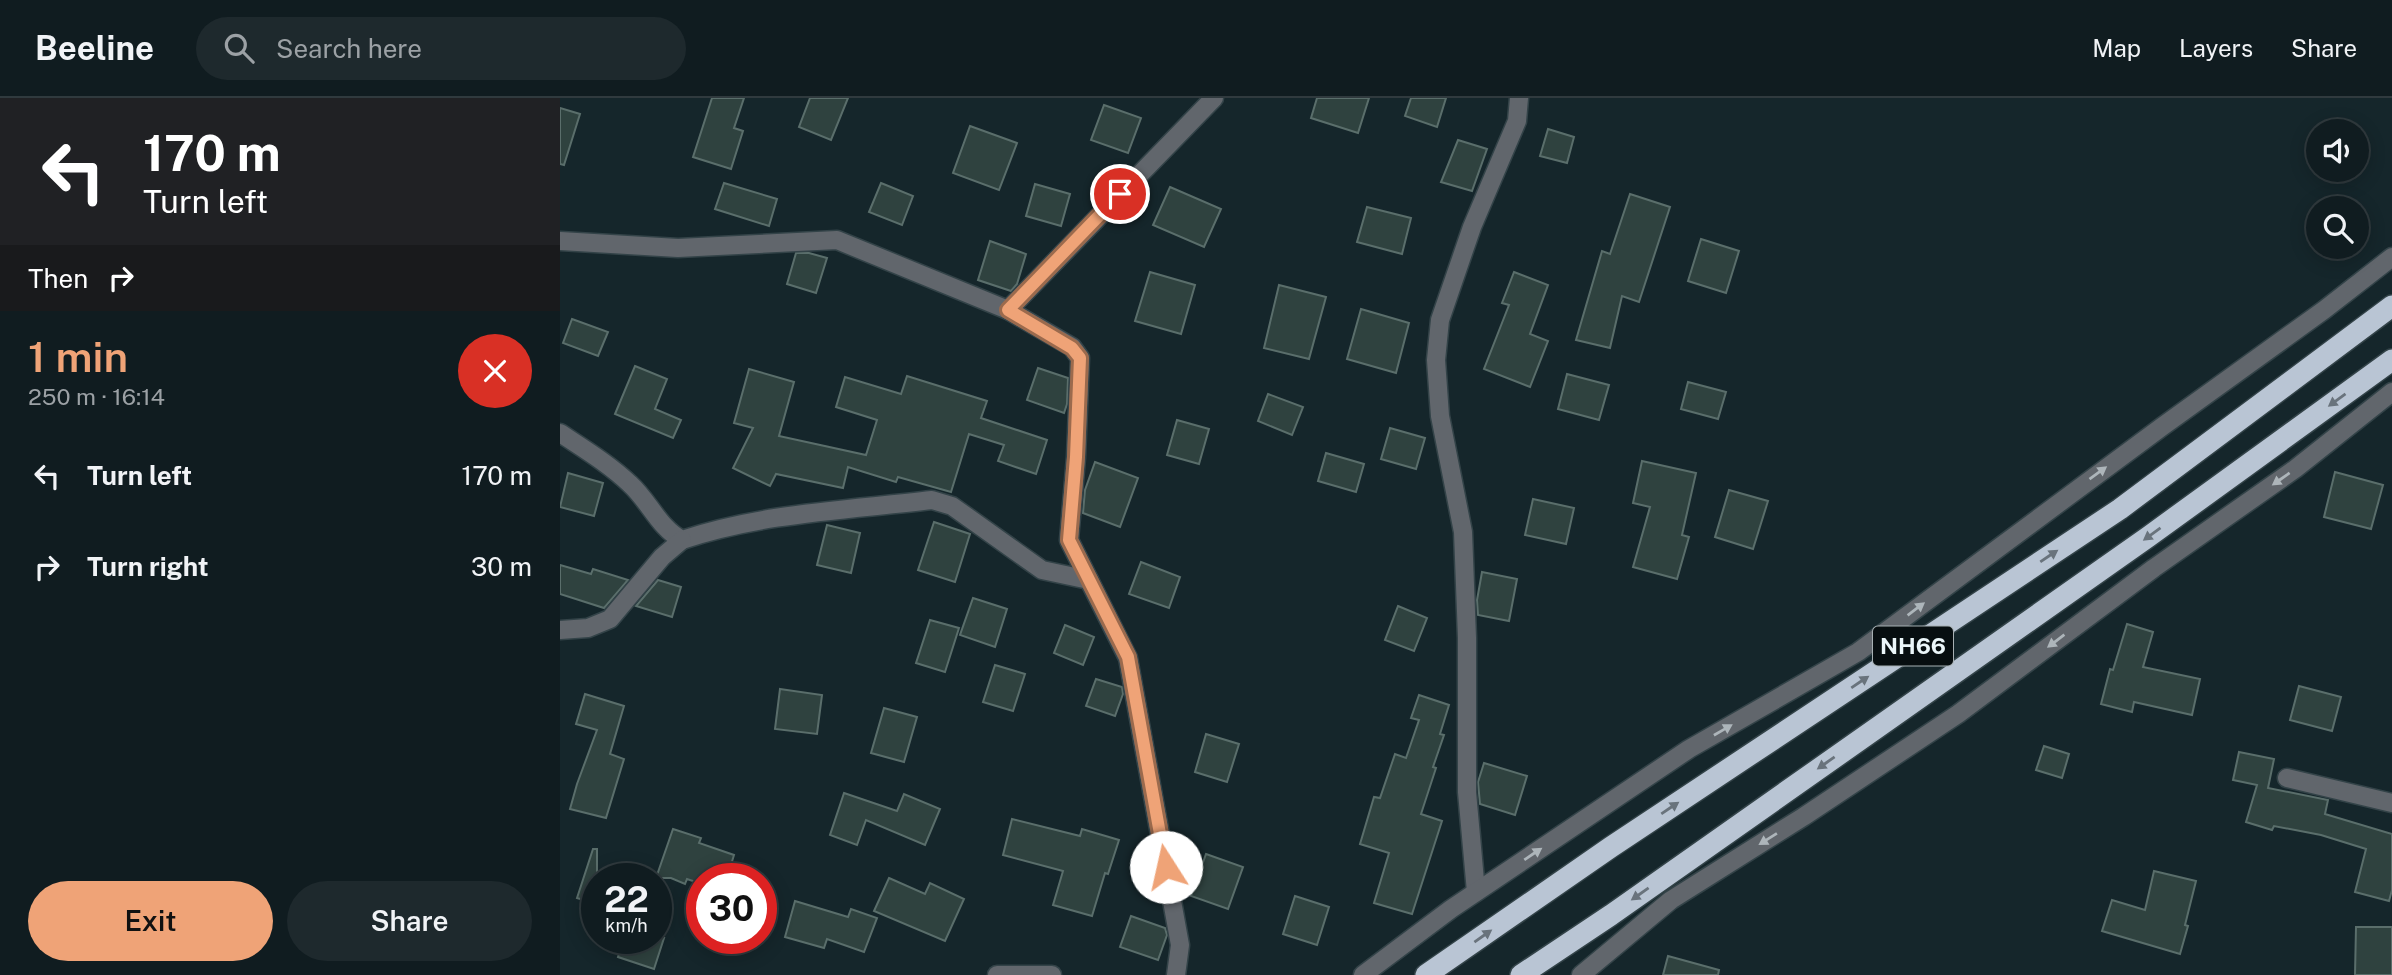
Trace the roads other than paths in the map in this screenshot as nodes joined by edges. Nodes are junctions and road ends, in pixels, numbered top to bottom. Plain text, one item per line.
1 (1214, 98) edge
2 (1519, 98) edge
3 (560, 240) edge
4 (2392, 257) edge
5 (2392, 306) edge
6 (1008, 310) junction
7 (2392, 360) edge
8 (2392, 392) edge
9 (560, 433) edge
10 (682, 540) junction
11 (1089, 580) junction
12 (560, 630) edge
13 (2287, 778) dead end
14 (2392, 803) edge
15 (1476, 892) junction
16 (997, 975) edge
17 (1052, 975) edge
18 (1177, 975) edge
19 (1363, 975) edge
20 (1426, 975) edge
21 (1521, 975) edge
22 (1581, 975) edge

1 - 6 street
2 - 15 street
3 - 6 street
15 -> 4 street
20 -> 5 highway, NH66
6 - 11 street
7 -> 21 highway, NH66
8 -> 22 street
9 - 10 street
10 - 11 street
10 - 12 street
11 - 18 street
13 - 14 street
15 - 19 street
16 - 17 street

